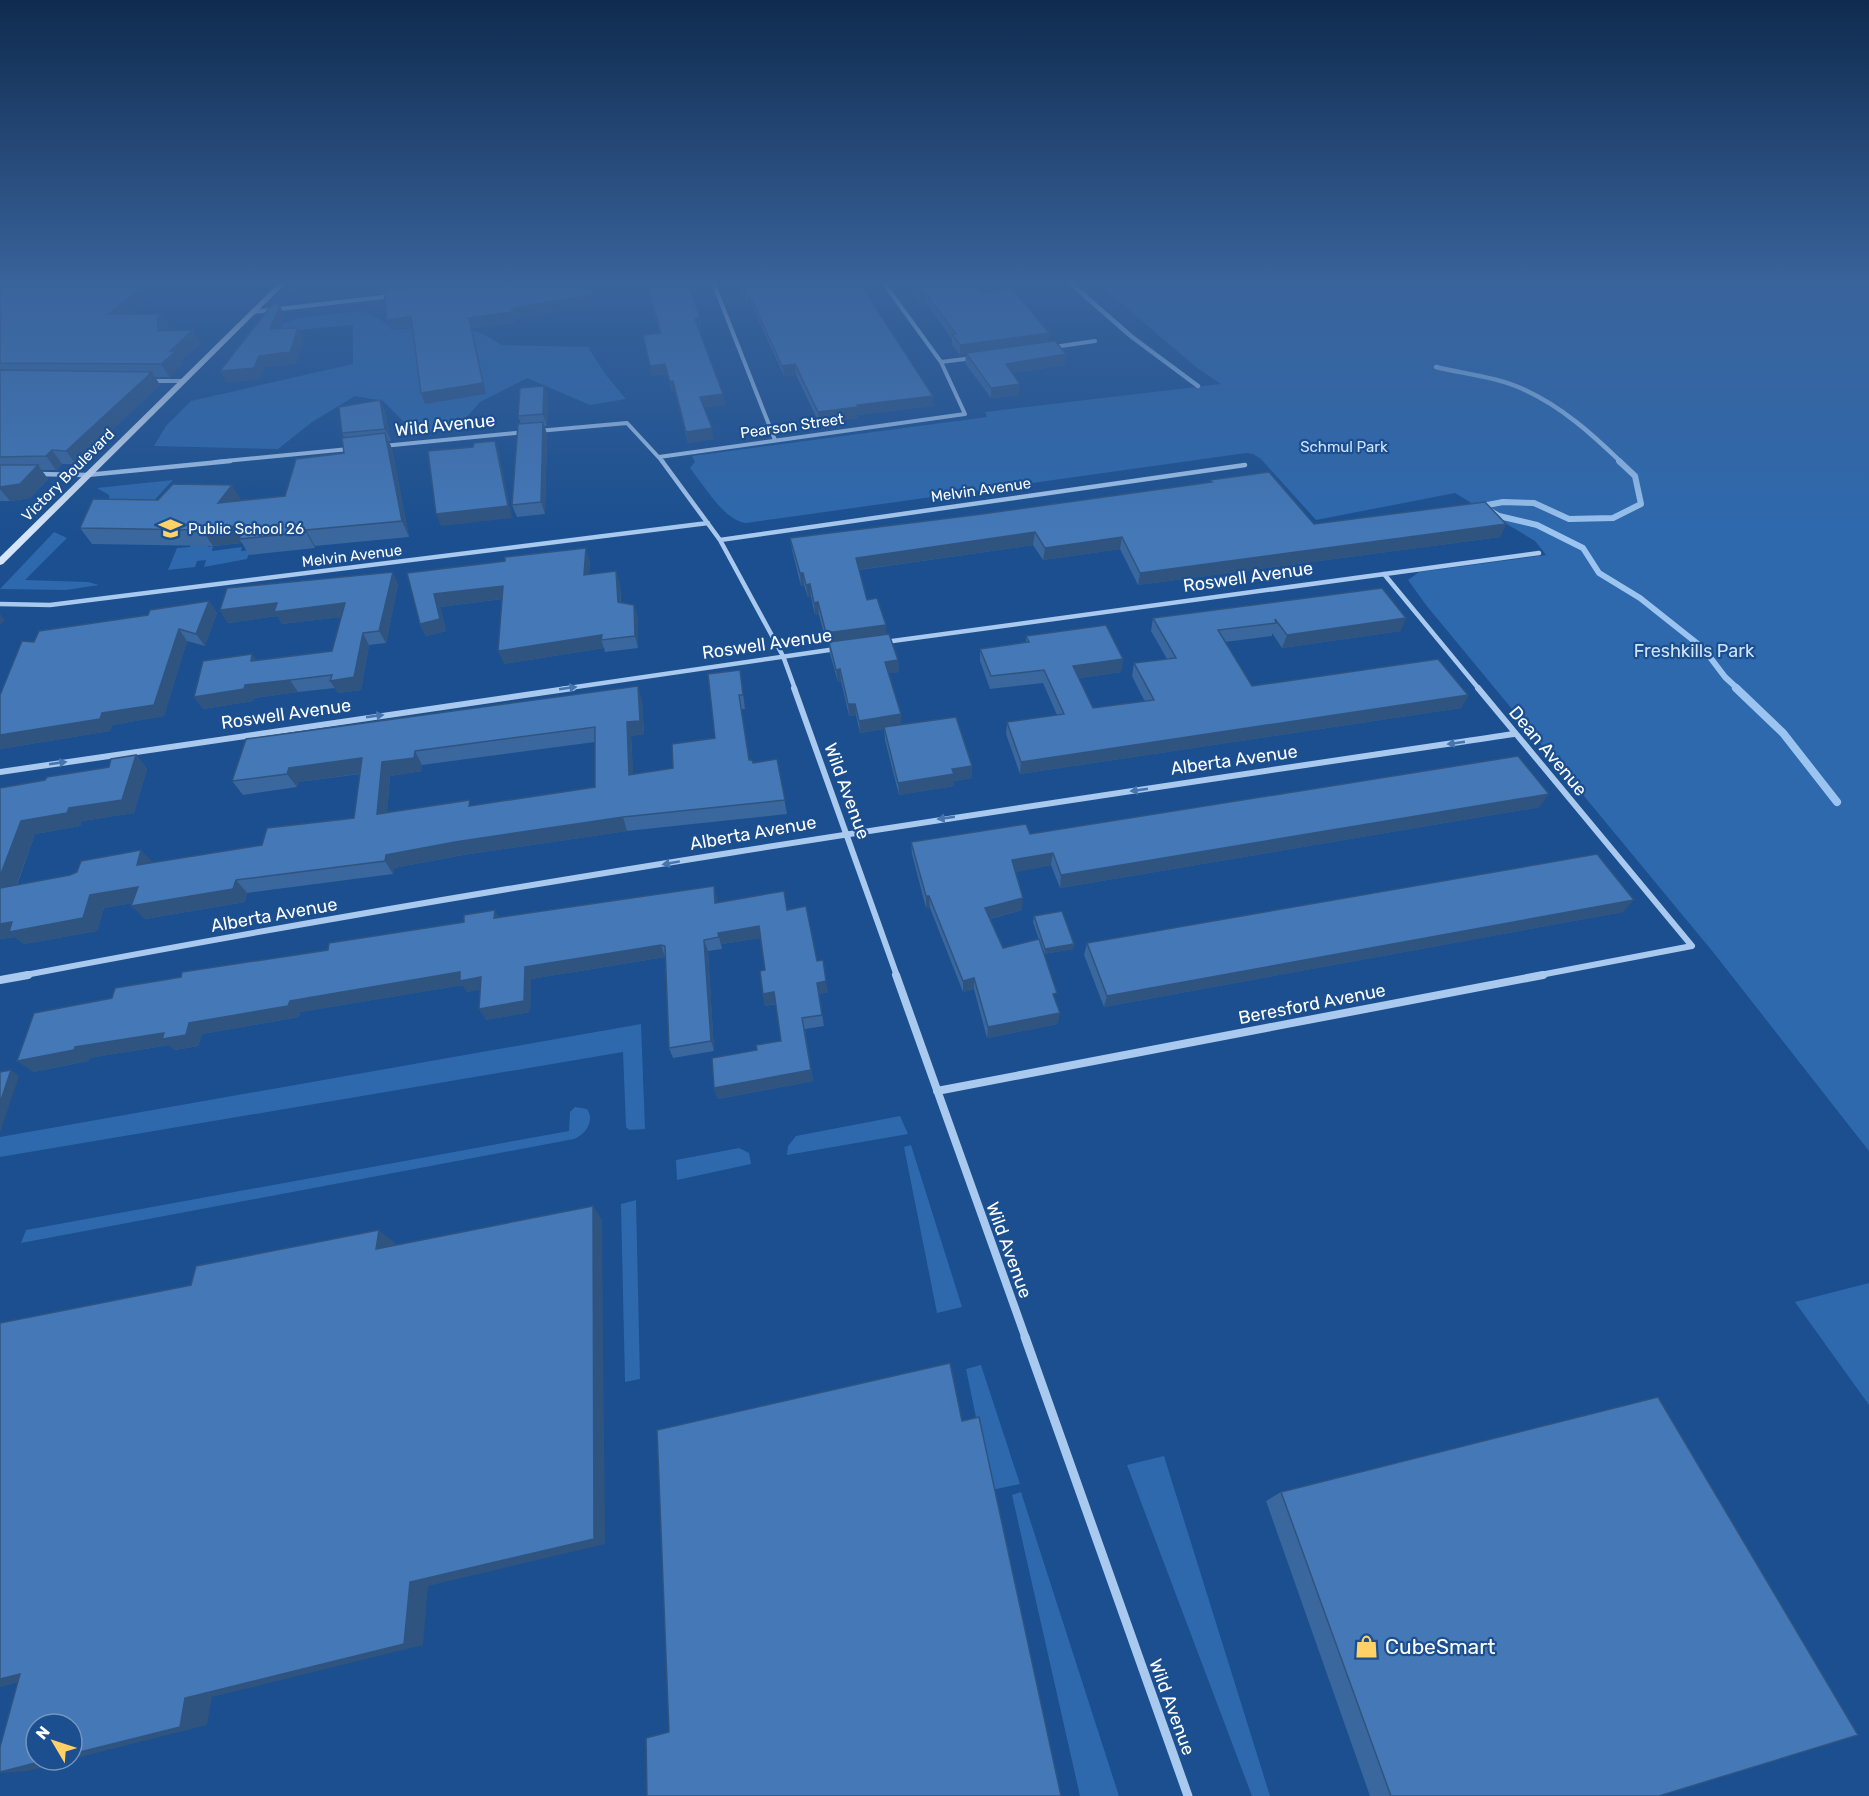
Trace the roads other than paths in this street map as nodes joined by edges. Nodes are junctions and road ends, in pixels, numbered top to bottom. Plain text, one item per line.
1 (199, 366) edge
2 (746, 366) edge
3 (942, 366) edge
4 (144, 381) edge
5 (184, 381) junction
6 (537, 431) edge
7 (526, 432) edge
8 (775, 440) junction
9 (374, 447) edge
10 (351, 449) edge
11 (659, 457) junction
12 (1245, 465) dead end
13 (35, 474) edge
14 (87, 475) junction
15 (708, 524) junction
16 (720, 540) junction
17 (1539, 553) dead end
18 (0, 562) edge
19 (1384, 574) junction
20 (0, 604) edge
21 (882, 643) edge
22 (848, 647) edge
23 (783, 656) junction
24 (1514, 734) junction
25 (0, 772) edge
26 (846, 833) junction
27 (1692, 946) joint
28 (0, 980) edge
29 (937, 1091) junction
30 (1188, 1796) edge

1 - 5 main road, Victory Boulevard
2 - 8 street
3 - 8 street, Pearson Street
4 - 5 street
5 - 14 main road, Victory Boulevard
6 - 11 street, Wild Avenue
7 - 9 street, Wild Avenue
8 - 11 street, Pearson Street
10 - 14 street
11 - 15 street, Wild Avenue
12 - 16 street, Melvin Avenue
13 - 14 street
14 - 18 main road, Victory Boulevard
15 - 16 street, Wild Avenue
15 - 20 street, Melvin Avenue
16 - 23 street, Wild Avenue
17 - 19 street, Roswell Avenue
19 - 21 street, Roswell Avenue
19 - 24 street, Dean Avenue
22 - 23 street, Roswell Avenue
25 -> 23 street, Roswell Avenue
23 - 26 street, Wild Avenue
24 -> 26 street, Alberta Avenue
24 - 27 street, Dean Avenue
26 -> 28 street, Alberta Avenue
26 - 29 street, Wild Avenue
27 - 29 street, Beresford Avenue
29 - 30 street, Wild Avenue

